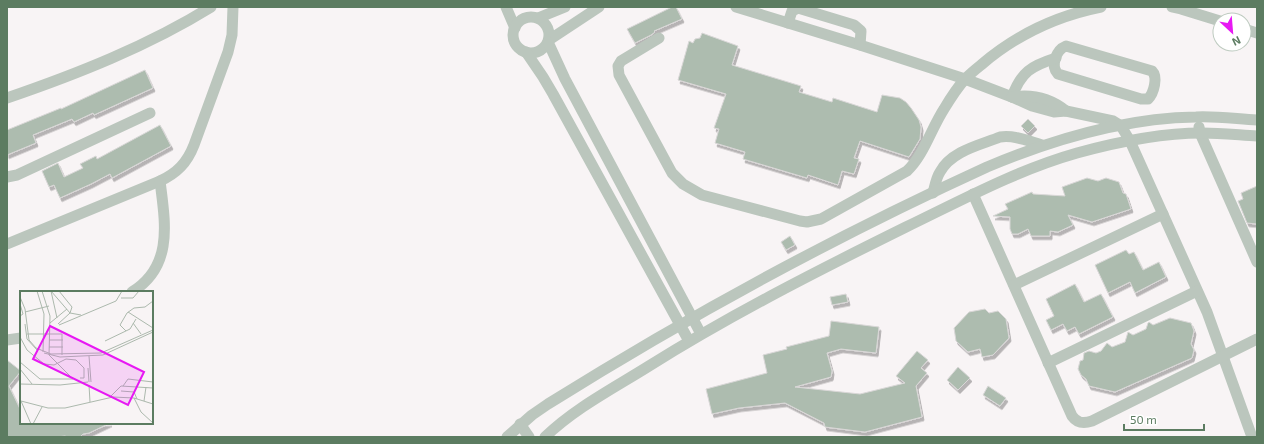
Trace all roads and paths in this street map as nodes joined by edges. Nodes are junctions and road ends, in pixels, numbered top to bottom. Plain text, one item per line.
1 (211, 7) edge
2 (233, 7) edge
3 (506, 7) edge
4 (528, 7) edge
5 (565, 7) edge
6 (599, 7) edge
7 (736, 7) edge
8 (1101, 7) edge
9 (1172, 7) edge
10 (537, 17) junction
11 (1212, 19) edge
12 (788, 23) junction
13 (514, 28) junction
14 (659, 38) dead end
15 (549, 41) junction
16 (860, 45) junction
17 (526, 52) junction
18 (1056, 58) junction
19 (965, 79) junction
20 (1012, 97) junction
21 (7, 98) edge
22 (150, 113) dead end
23 (1196, 117) junction
24 (1257, 120) edge
25 (1121, 126) junction
26 (1200, 133) junction
27 (1257, 136) edge
28 (1130, 141) junction
29 (1042, 145) junction
30 (7, 177) edge
31 (160, 181) junction
32 (933, 193) junction
33 (973, 194) junction
34 (1162, 214) junction
35 (7, 244) edge
36 (1257, 262) edge
37 (1014, 285) junction
38 (133, 291) edge
39 (1197, 291) junction
40 (692, 318) junction
41 (680, 325) junction
42 (701, 334) junction
43 (20, 338) edge
44 (1257, 339) edge
45 (7, 340) edge
46 (689, 341) junction
47 (1222, 356) junction
48 (1048, 363) junction
49 (520, 424) junction
50 (507, 437) edge
51 (529, 437) edge
52 (544, 437) edge
53 (1252, 437) edge

1 - 21 street
2 - 31 street
3 - 13 street
4 - 10 street
5 - 10 street
6 - 15 street
7 - 12 street
8 - 19 street
9 - 11 street
10 - 13 street
10 - 15 street
12 - 16 street
12 - 16 street
13 - 17 street
14 - 19 street
15 - 17 street
15 - 40 street
16 - 19 street
17 - 41 street
18 - 18 street
18 - 20 street
19 - 20 street
20 - 25 street
22 - 30 street
23 - 24 street
23 - 25 street
23 - 26 street
25 - 28 street
25 - 29 street
26 - 27 street
26 - 28 street
26 - 36 street
28 - 33 street
28 - 34 street
29 - 32 street
29 - 32 street
31 - 35 street
31 - 38 street
32 - 40 street
33 - 37 street
33 - 42 street
34 - 37 street
34 - 39 street
37 - 48 street
39 - 47 street
39 - 48 street
40 - 41 street
40 - 42 street
41 - 46 street
41 - 49 street
42 - 46 street
43 - 45 street
44 - 47 street
46 - 52 street
47 - 48 street
47 - 53 street
49 - 50 street
49 - 51 street

